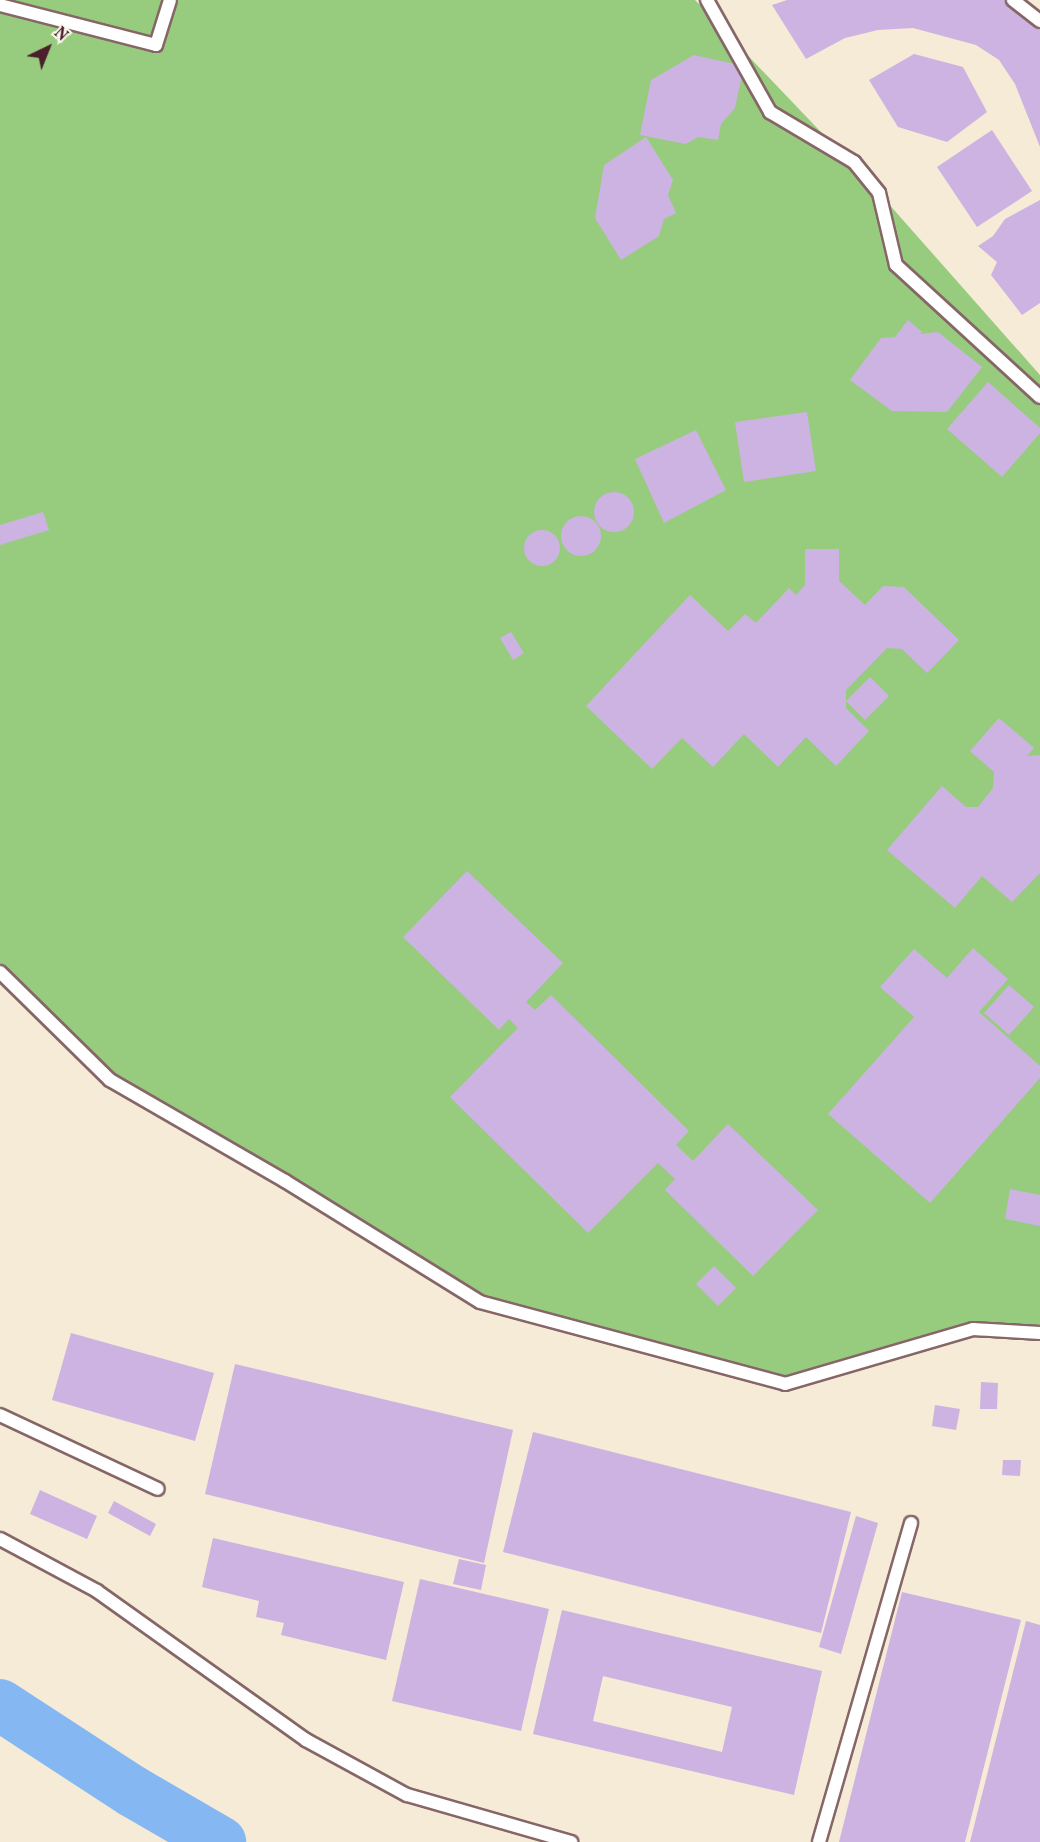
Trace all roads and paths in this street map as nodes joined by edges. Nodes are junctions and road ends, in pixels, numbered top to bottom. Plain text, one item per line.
1 (170, 0) edge
2 (707, 0) edge
3 (1013, 0) edge
4 (0, 5) edge
5 (1040, 21) edge
6 (1040, 397) edge
7 (0, 972) edge
8 (1040, 1333) edge
9 (0, 1415) edge
10 (158, 1489) dead end
11 (911, 1523) dead end
12 (0, 1539) edge
13 (571, 1842) edge
14 (819, 1842) edge

1 - 4 lane
2 - 6 lane
3 - 5 lane
7 - 8 lane
9 - 10 lane
11 - 14 lane
12 - 13 lane

